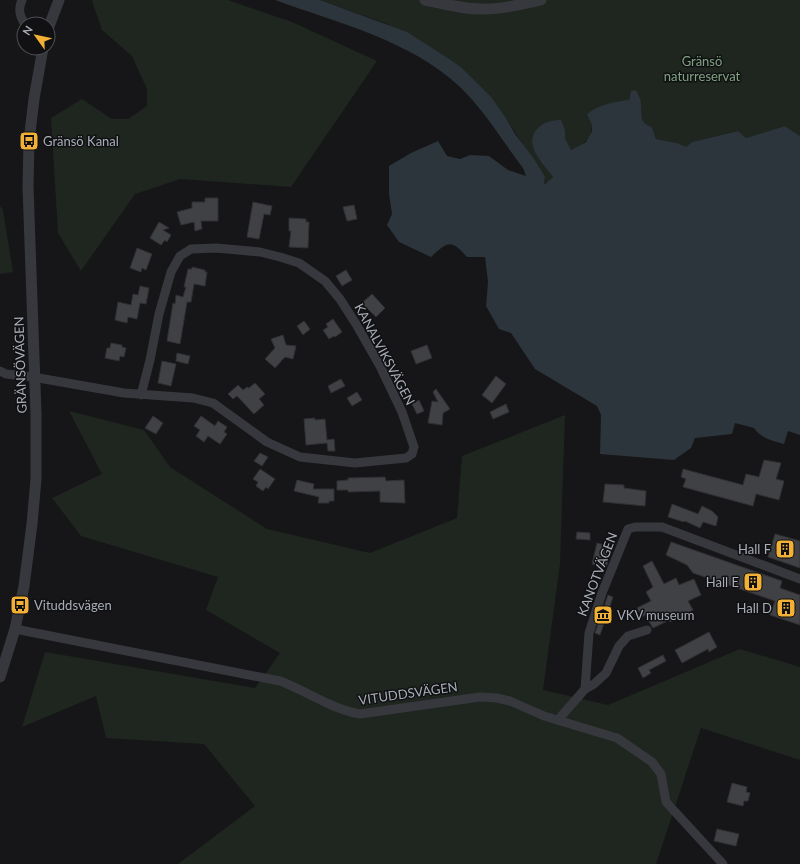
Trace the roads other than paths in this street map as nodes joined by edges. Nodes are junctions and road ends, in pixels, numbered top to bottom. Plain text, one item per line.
1 (22, 0) edge
2 (59, 0) edge
3 (425, 0) edge
4 (540, 0) edge
5 (20, 16) edge
6 (53, 16) edge
7 (42, 56) edge
8 (0, 371) edge
9 (33, 377) junction
10 (141, 395) junction
11 (800, 579) edge
12 (14, 629) junction
13 (647, 630) dead end
14 (0, 677) edge
15 (585, 689) junction
16 (558, 720) junction
17 (723, 864) edge

1 - 5 street
2 - 6 street
3 - 4 street
7 - 9 street, GRÄNSÖVÄGEN
8 - 9 street, KANALVIKSVÄGEN
9 - 10 street, KANALVIKSVÄGEN
9 - 12 street, GRÄNSÖVÄGEN
10 - 10 street, KANALVIKSVÄGEN
11 - 15 street, KANOTVÄGEN
12 - 14 street, GRÄNSÖVÄGEN
12 - 16 street, VITUDDSVÄGEN
13 - 15 street
15 - 16 street
16 - 17 street, VITUDDSVÄGEN

